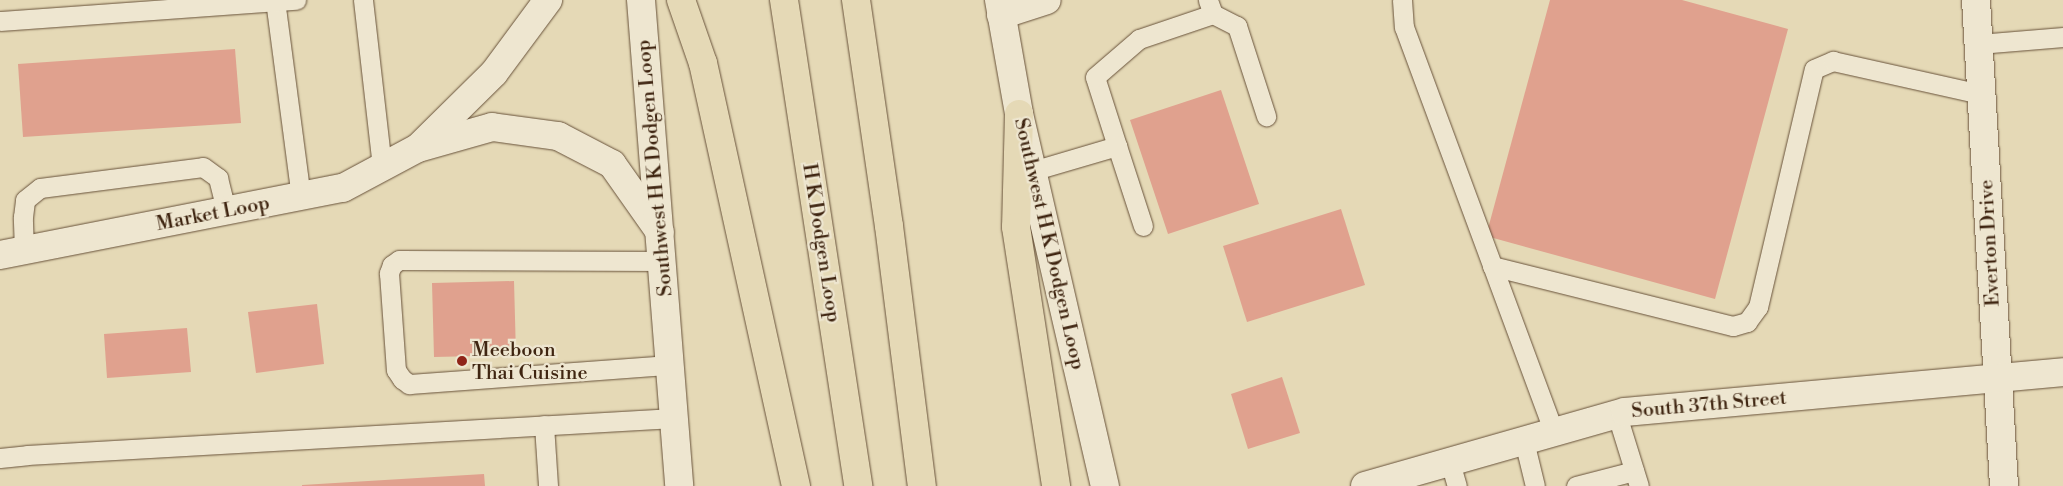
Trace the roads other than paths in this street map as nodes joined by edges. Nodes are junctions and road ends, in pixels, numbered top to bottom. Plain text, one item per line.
1 (275, 0) edge
2 (296, 0) edge
3 (363, 0) edge
4 (548, 0) edge
5 (641, 0) edge
6 (681, 0) edge
7 (784, 0) edge
8 (856, 0) edge
9 (1047, 0) edge
10 (1402, 0) edge
11 (1976, 0) edge
12 (209, 3) edge
13 (1000, 7) edge
14 (1210, 7) edge
15 (0, 21) edge
16 (2063, 37) edge
17 (1979, 44) junction
18 (1982, 94) junction
19 (1019, 114) junction
20 (1266, 116) dead end
21 (1117, 146) junction
22 (418, 148) junction
23 (382, 167) junction
24 (1032, 171) junction
25 (301, 197) junction
26 (226, 211) junction
27 (1143, 226) dead end
28 (660, 232) junction
29 (12, 253) edge
30 (662, 261) junction
31 (1492, 266) junction
32 (670, 365) junction
33 (2063, 372) edge
34 (1997, 378) junction
35 (1617, 414) junction
36 (674, 418) junction
37 (544, 425) junction
38 (1554, 433) junction
39 (1524, 441) junction
40 (0, 458) edge
41 (1454, 474) edge
42 (1636, 479) edge
43 (548, 486) edge
44 (679, 486) edge
45 (796, 486) edge
46 (858, 486) edge
47 (922, 486) edge
48 (1056, 486) edge
49 (1105, 486) edge
50 (1365, 486) edge
51 (1535, 486) edge
52 (1576, 486) edge
53 (2004, 486) edge

1 - 2 lane
1 - 12 lane
1 - 25 lane
3 - 23 lane
4 - 22 street, Market Loop
5 - 28 street, Southwest H K Dodgen Loop
6 - 45 highway
7 - 46 highway, H K Dodgen Loop
8 - 47 highway
9 - 13 street
10 - 31 lane
11 - 17 street, Everton Drive
12 - 15 lane
13 - 19 street, Southwest H K Dodgen Loop
14 - 20 lane
14 - 21 lane
16 - 17 lane
17 - 18 street, Everton Drive
18 - 31 lane
18 - 34 street, Everton Drive
19 - 24 street, Southwest H K Dodgen Loop
19 - 48 highway
21 - 24 lane
21 - 27 lane
22 - 23 street, Market Loop
22 - 28 street, Market Loop
23 - 25 street, Market Loop
24 - 49 street, Southwest H K Dodgen Loop
25 - 26 street, Market Loop
26 - 29 street, Market Loop
26 - 29 lane
28 - 30 street, Southwest H K Dodgen Loop
30 - 32 street, Southwest H K Dodgen Loop
30 - 32 lane
31 - 38 lane
32 - 36 street, Southwest H K Dodgen Loop
33 - 34 street, South 37th Street
34 - 35 street, South 37th Street
34 - 53 street, Everton Drive
35 - 38 street, South 37th Street
35 - 42 lane
36 - 37 lane
36 - 44 street, Southwest H K Dodgen Loop
37 - 40 lane
37 - 43 lane
38 - 39 street, South 37th Street
39 - 41 street, South 37th Street
39 - 51 lane
41 - 50 street, South 37th Street
42 - 52 lane

